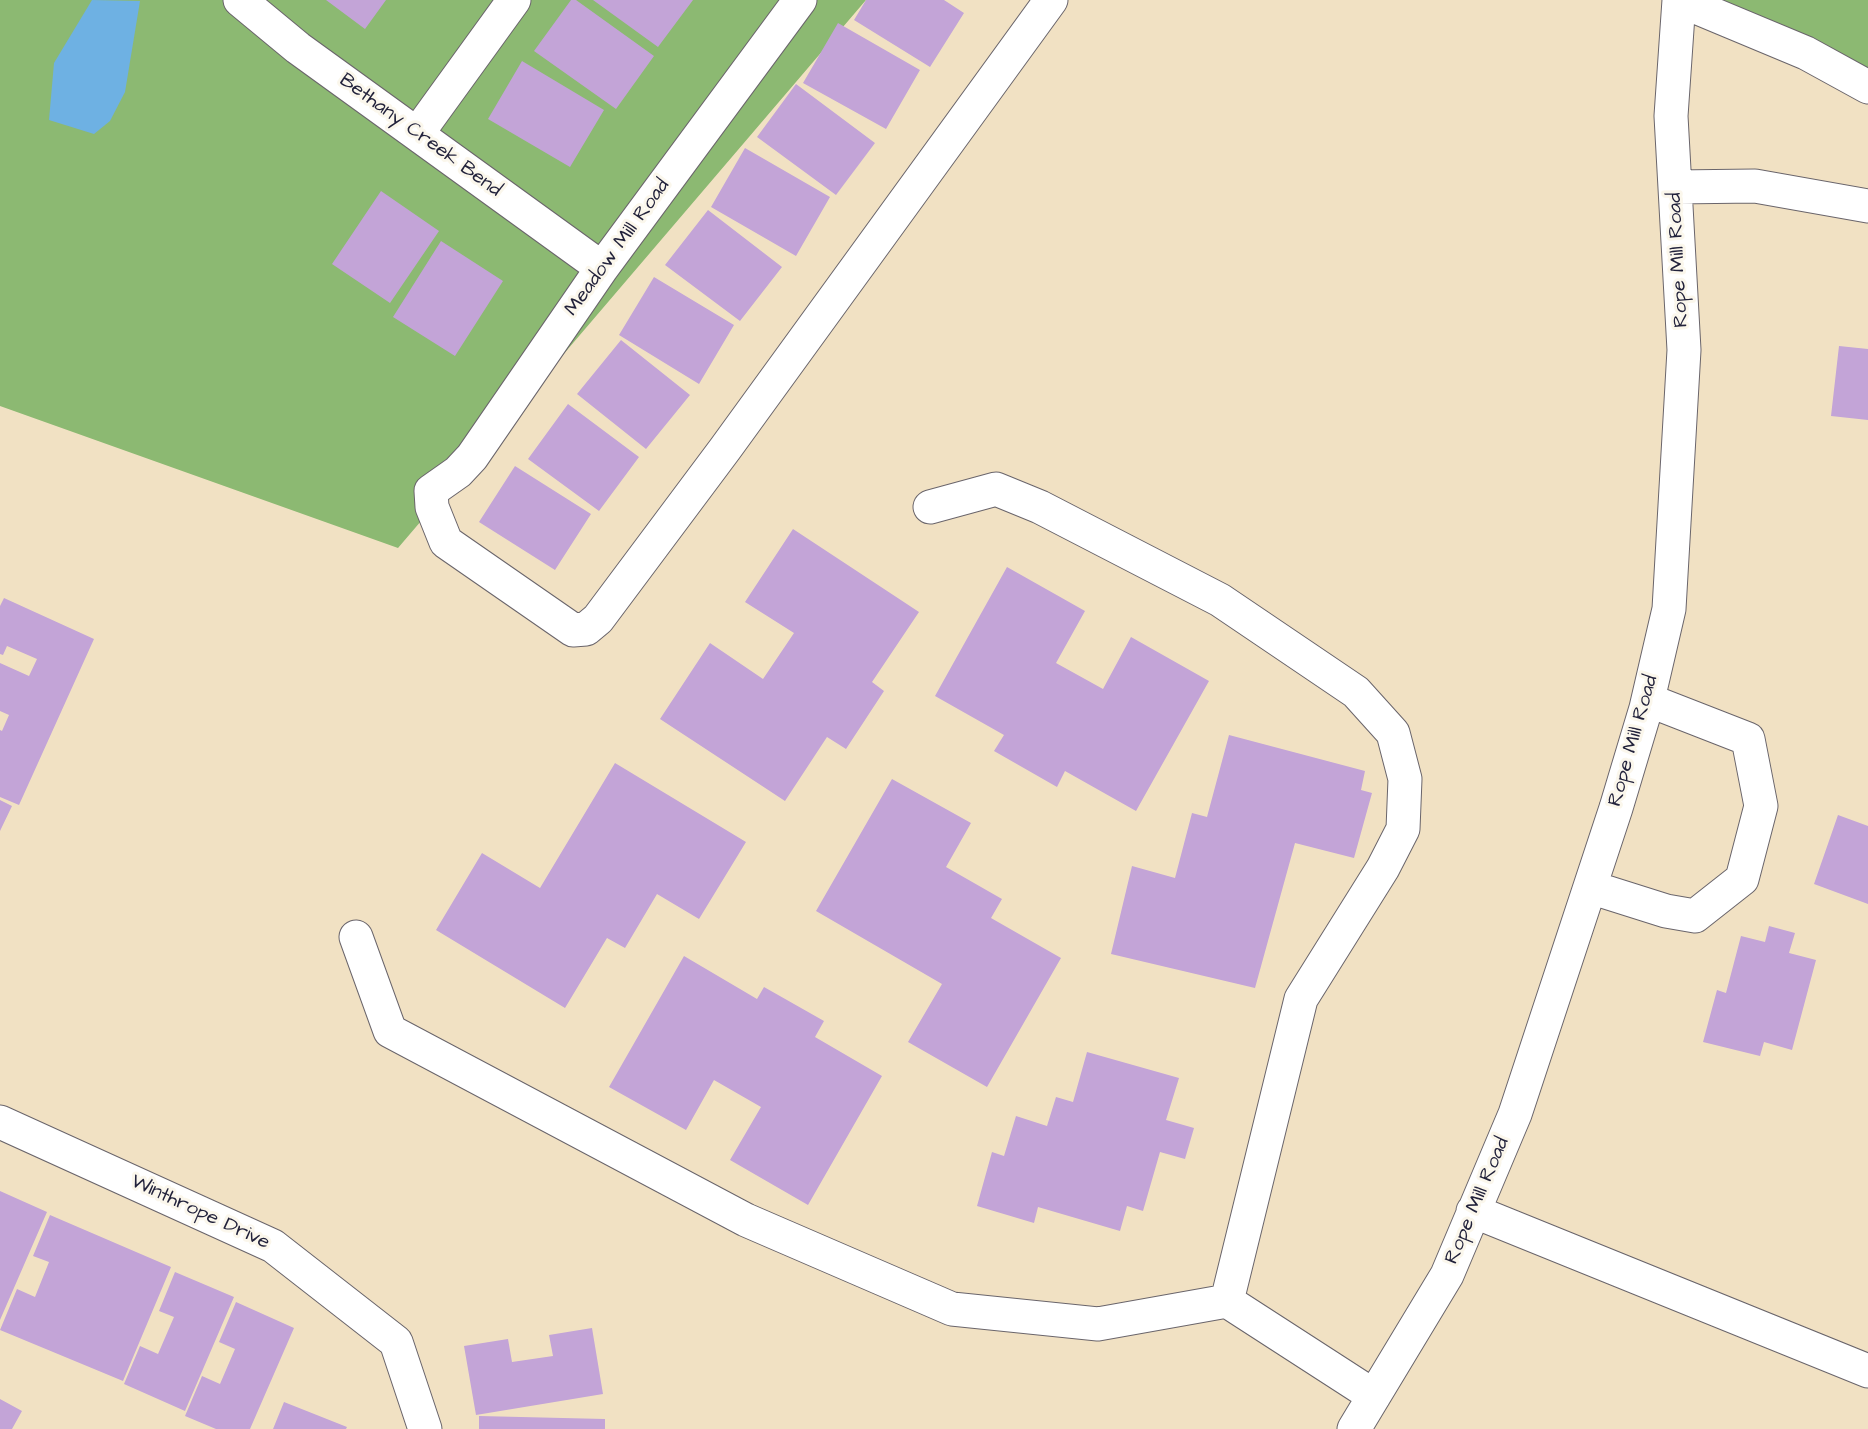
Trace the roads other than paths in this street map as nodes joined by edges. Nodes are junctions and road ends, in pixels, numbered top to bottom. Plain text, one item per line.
1 (240, 0) edge
2 (514, 0) edge
3 (800, 0) edge
4 (1051, 0) edge
5 (1679, 0) edge
6 (1868, 87) edge
7 (417, 134) junction
8 (1675, 188) junction
9 (1868, 206) edge
10 (602, 268) junction
11 (930, 507) dead end
12 (1648, 700) junction
13 (1590, 887) junction
14 (356, 937) dead end
15 (0, 1122) edge
16 (1473, 1211) junction
17 (1227, 1301) junction
18 (1868, 1371) edge
19 (1374, 1396) junction
20 (425, 1429) edge
21 (1354, 1429) edge

1 - 7 street, Bethany Creek Bend
2 - 7 street
3 - 10 street, Meadow Mill Road
4 - 10 street, Meadow Mill Road
5 - 6 street
5 - 8 street, Rope Mill Road
7 - 10 street, Bethany Creek Bend
8 - 9 street
8 - 12 street, Rope Mill Road
11 - 17 street
12 - 13 street, Rope Mill Road
12 - 13 street
13 - 16 street, Rope Mill Road
14 - 17 street
15 - 20 street, Winthrope Drive
16 - 18 street
16 - 19 street, Rope Mill Road
17 - 19 street
19 - 21 street, Rope Mill Road

